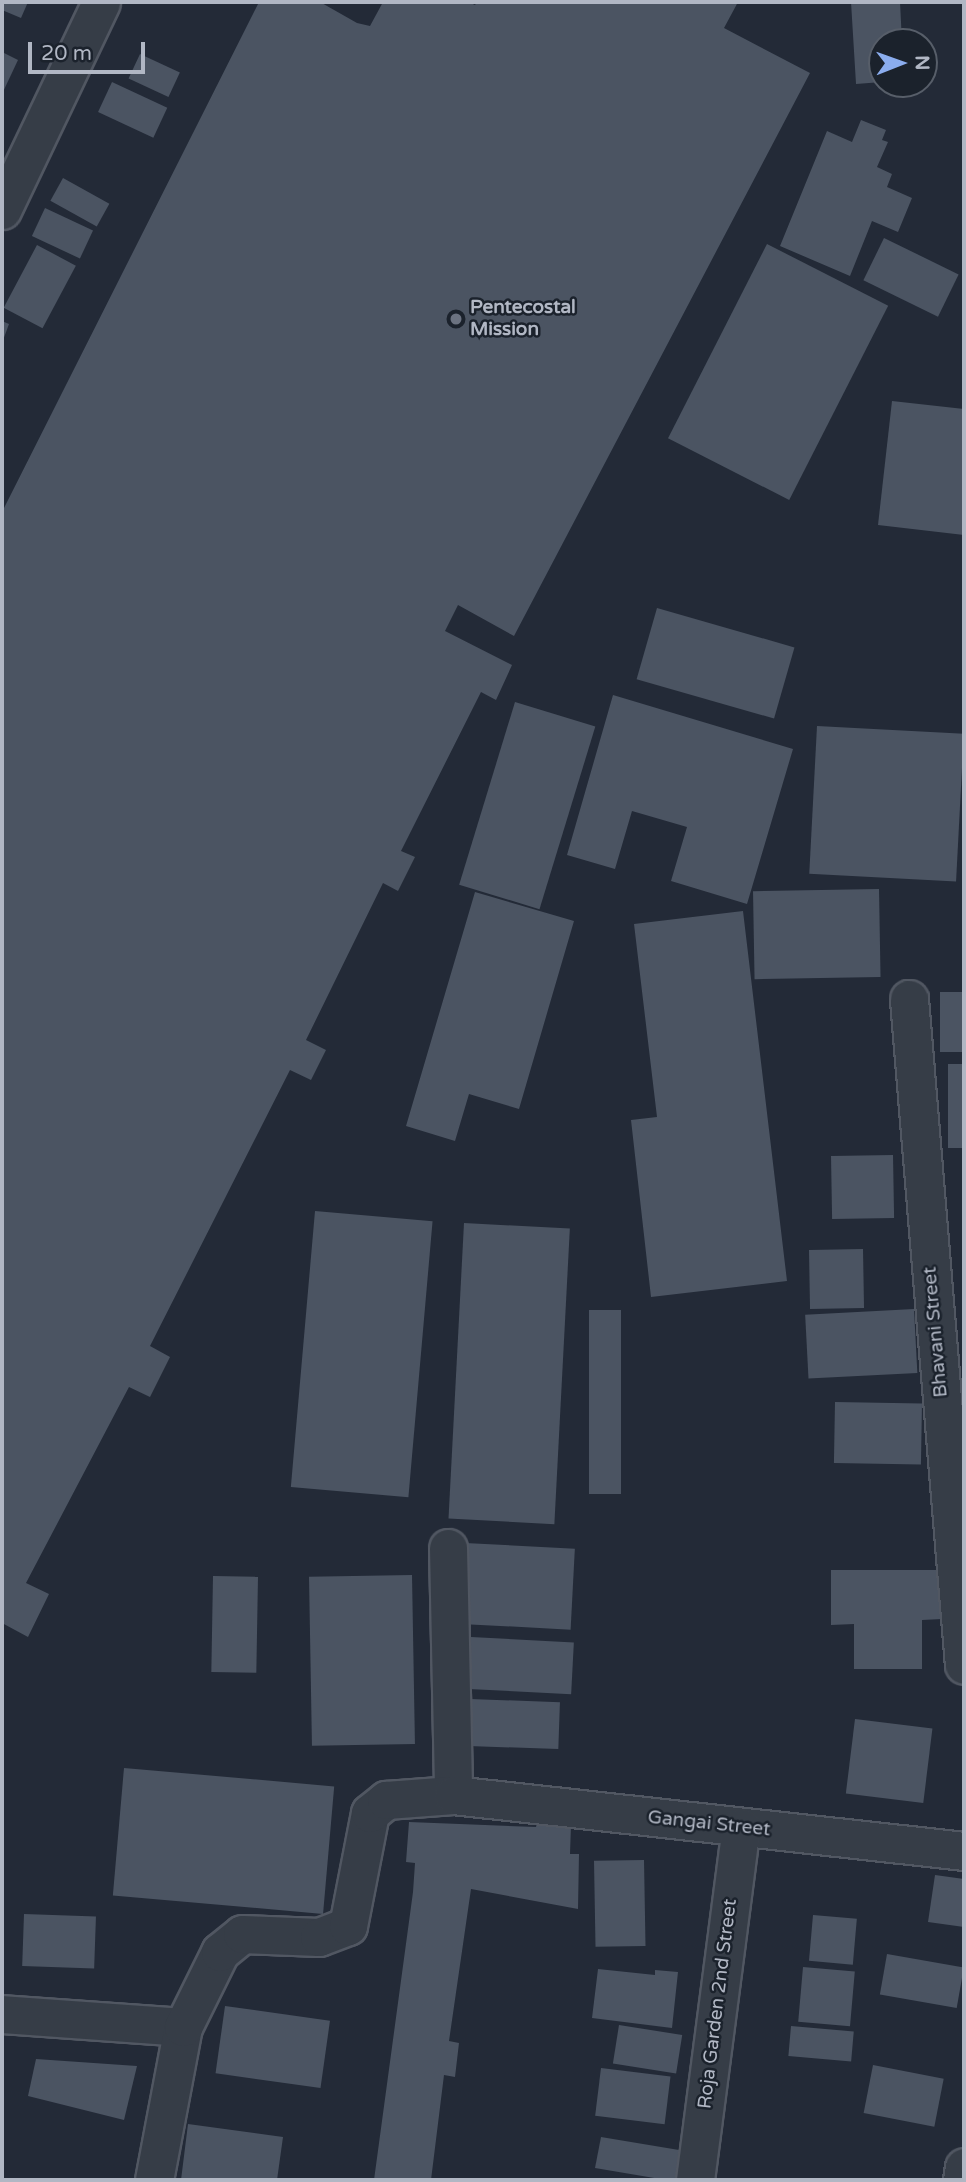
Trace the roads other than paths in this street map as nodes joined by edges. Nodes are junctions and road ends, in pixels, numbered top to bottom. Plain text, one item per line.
1 (101, 2) edge
2 (2, 210) edge
3 (909, 999) dead end
4 (448, 1548) dead end
5 (964, 1665) edge
6 (453, 1796) junction
7 (741, 1827) junction
8 (964, 1851) edge
9 (2, 2014) edge
10 (183, 2027) junction
11 (964, 2167) edge
12 (154, 2180) edge
13 (695, 2180) edge
14 (962, 2180) edge

1 - 2 street
3 - 5 street, Bhavani Street
4 - 6 street
6 - 7 street, Gangai Street
6 - 10 street, Gangai Street
7 - 8 street, Gangai Street
7 - 13 street, Roja Garden 2nd Street
9 - 10 street
10 - 12 street
11 - 14 street

